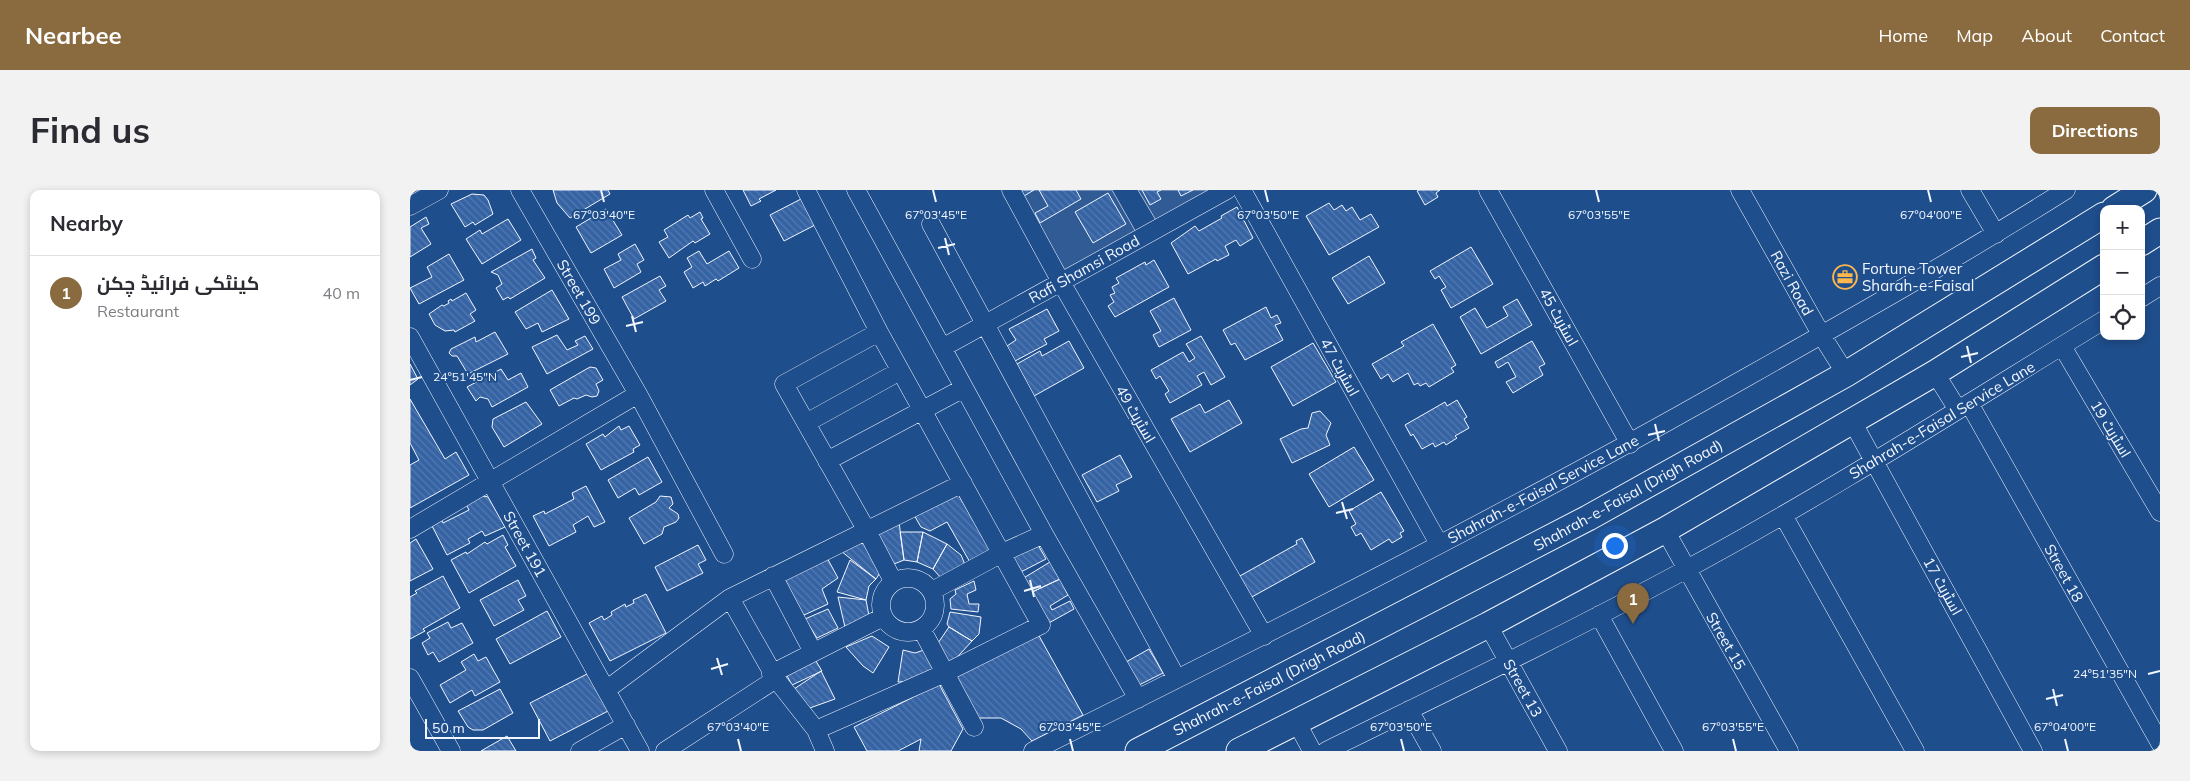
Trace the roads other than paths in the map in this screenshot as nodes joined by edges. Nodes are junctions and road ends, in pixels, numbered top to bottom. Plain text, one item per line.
1 (439, 190) edge
2 (520, 190) edge
3 (714, 190) edge
4 (806, 190) edge
5 (856, 190) edge
6 (1011, 190) edge
7 (1227, 190) edge
8 (1242, 190) edge
9 (1488, 190) edge
10 (1740, 190) edge
11 (1970, 190) edge
12 (2066, 190) edge
13 (2144, 190) edge
14 (2120, 205) edge
15 (410, 206) edge
16 (2100, 217) edge
17 (932, 224) dead end
18 (2160, 231) edge
19 (1996, 234) junction
20 (2145, 240) edge
21 (752, 259) dead end
22 (2100, 270) edge
23 (1061, 282) junction
24 (2160, 286) edge
25 (2145, 295) edge
26 (2100, 322) edge
27 (986, 324) junction
28 (879, 332) junction
29 (1822, 336) junction
30 (410, 337) edge
31 (2062, 346) junction
32 (942, 348) junction
33 (900, 371) junction
34 (1935, 373) junction
35 (1846, 374) junction
36 (964, 388) junction
37 (638, 394) junction
38 (1963, 407) junction
39 (922, 410) junction
40 (1852, 421) junction
41 (806, 423) junction
42 (1630, 444) junction
43 (827, 461) junction
44 (1875, 462) junction
45 (491, 482) junction
46 (963, 483) junction
47 (2160, 512) edge
48 (1783, 515) junction
49 (410, 529) edge
50 (1665, 530) junction
51 (867, 531) junction
52 (1044, 534) junction
53 (1439, 544) junction
54 (1002, 553) junction
55 (724, 554) dead end
56 (1686, 570) junction
57 (773, 576) junction
58 (893, 580) junction
59 (932, 591) junction
60 (730, 598) junction
61 (1599, 615) junction
62 (883, 617) junction
63 (1488, 625) junction
64 (922, 630) junction
65 (1264, 636) junction
66 (813, 652) junction
67 (1509, 661) junction
68 (945, 673) junction
69 (773, 676) junction
70 (410, 678) edge
71 (1177, 679) junction
72 (606, 690) junction
73 (1138, 699) junction
74 (1409, 710) junction
75 (1296, 721) junction
76 (626, 726) junction
77 (974, 727) dead end
78 (816, 730) junction
79 (2160, 743) edge
80 (451, 751) edge
81 (580, 751) edge
82 (640, 751) edge
83 (665, 751) edge
84 (825, 751) edge
85 (1033, 751) edge
86 (1138, 751) edge
87 (1238, 751) edge
88 (1312, 751) edge
89 (1326, 751) edge
90 (1432, 751) edge
91 (1558, 751) edge
92 (1674, 751) edge
93 (1789, 751) edge
94 (1915, 751) edge
95 (2033, 751) edge

1 - 15 street
2 - 37 street, Street 199
3 - 21 street
4 - 28 street
5 - 32 street
6 - 23 street, اسٹریٹ 49
7 - 23 street, Rafi Shamsi Road
8 - 53 street, اسٹریٹ 47
9 - 42 street, اسٹریٹ 45
10 - 29 street, Razi Road
11 - 19 street
12 - 19 street, Shahrah-e-Faisal Service Lane
13 - 14 highway
16 - 35 highway, Shahrah-e-Faisal (Drigh Road)
17 - 27 street
18 - 20 highway
19 - 29 street, Shahrah-e-Faisal Service Lane
22 - 34 highway
23 - 27 street, Rafi Shamsi Road
23 - 65 street, اسٹریٹ 49
24 - 25 street
26 - 31 street, Shahrah-e-Faisal Service Lane
27 - 32 street, Rafi Shamsi Road
27 - 71 street
28 - 33 street
28 - 41 street
29 - 35 street, Razi Road
29 - 42 street, Shahrah-e-Faisal Service Lane
30 - 45 street, Street 191
31 - 38 street, Shahrah-e-Faisal Service Lane
31 - 47 street, اسٹریٹ 19
32 - 36 street
33 - 39 street
33 - 41 street
34 - 38 street, Street 18
34 - 40 highway
35 - 86 highway, Shahrah-e-Faisal (Drigh Road)
36 - 39 street
36 - 52 street
37 - 45 street
37 - 55 street, Street 199
38 - 44 street, Shahrah-e-Faisal Service Lane
38 - 79 street, Street 18
39 - 43 street
39 - 46 street
40 - 44 street, اسٹریٹ 17
40 - 50 highway
41 - 43 street
42 - 53 street, Shahrah-e-Faisal Service Lane
43 - 51 street
44 - 48 street, Shahrah-e-Faisal Service Lane
44 - 95 street, اسٹریٹ 17
45 - 49 street
45 - 72 street, Street 191
46 - 51 street
46 - 54 street
48 - 56 street, Shahrah-e-Faisal Service Lane
48 - 94 street
50 - 56 street, Street 15
50 - 63 highway
51 - 57 street
51 - 58 street
52 - 54 street
52 - 73 street
53 - 65 street, Shahrah-e-Faisal Service Lane
54 - 59 street
54 - 68 street
56 - 61 street, Shahrah-e-Faisal Service Lane
56 - 93 street, Street 15
57 - 60 street
57 - 66 street
58 - 59 street
58 - 62 street
59 - 64 street
60 - 69 street
60 - 72 street
61 - 67 street, Shahrah-e-Faisal Service Lane
61 - 92 street
62 - 64 street
62 - 66 street
63 - 67 street, Street 13
63 - 75 highway
64 - 68 street
65 - 71 street, Shahrah-e-Faisal Service Lane
66 - 69 street
67 - 74 street, Shahrah-e-Faisal Service Lane
67 - 91 street, Street 13
68 - 77 street
68 - 78 street
69 - 78 street
69 - 83 street
70 - 80 street
71 - 73 street, Shahrah-e-Faisal Service Lane
72 - 76 street, Street 191
73 - 85 street, Shahrah-e-Faisal Service Lane
74 - 89 street, Shahrah-e-Faisal Service Lane
74 - 90 street
75 - 87 highway
75 - 88 street
76 - 81 street
76 - 82 street, Street 191
78 - 84 street

